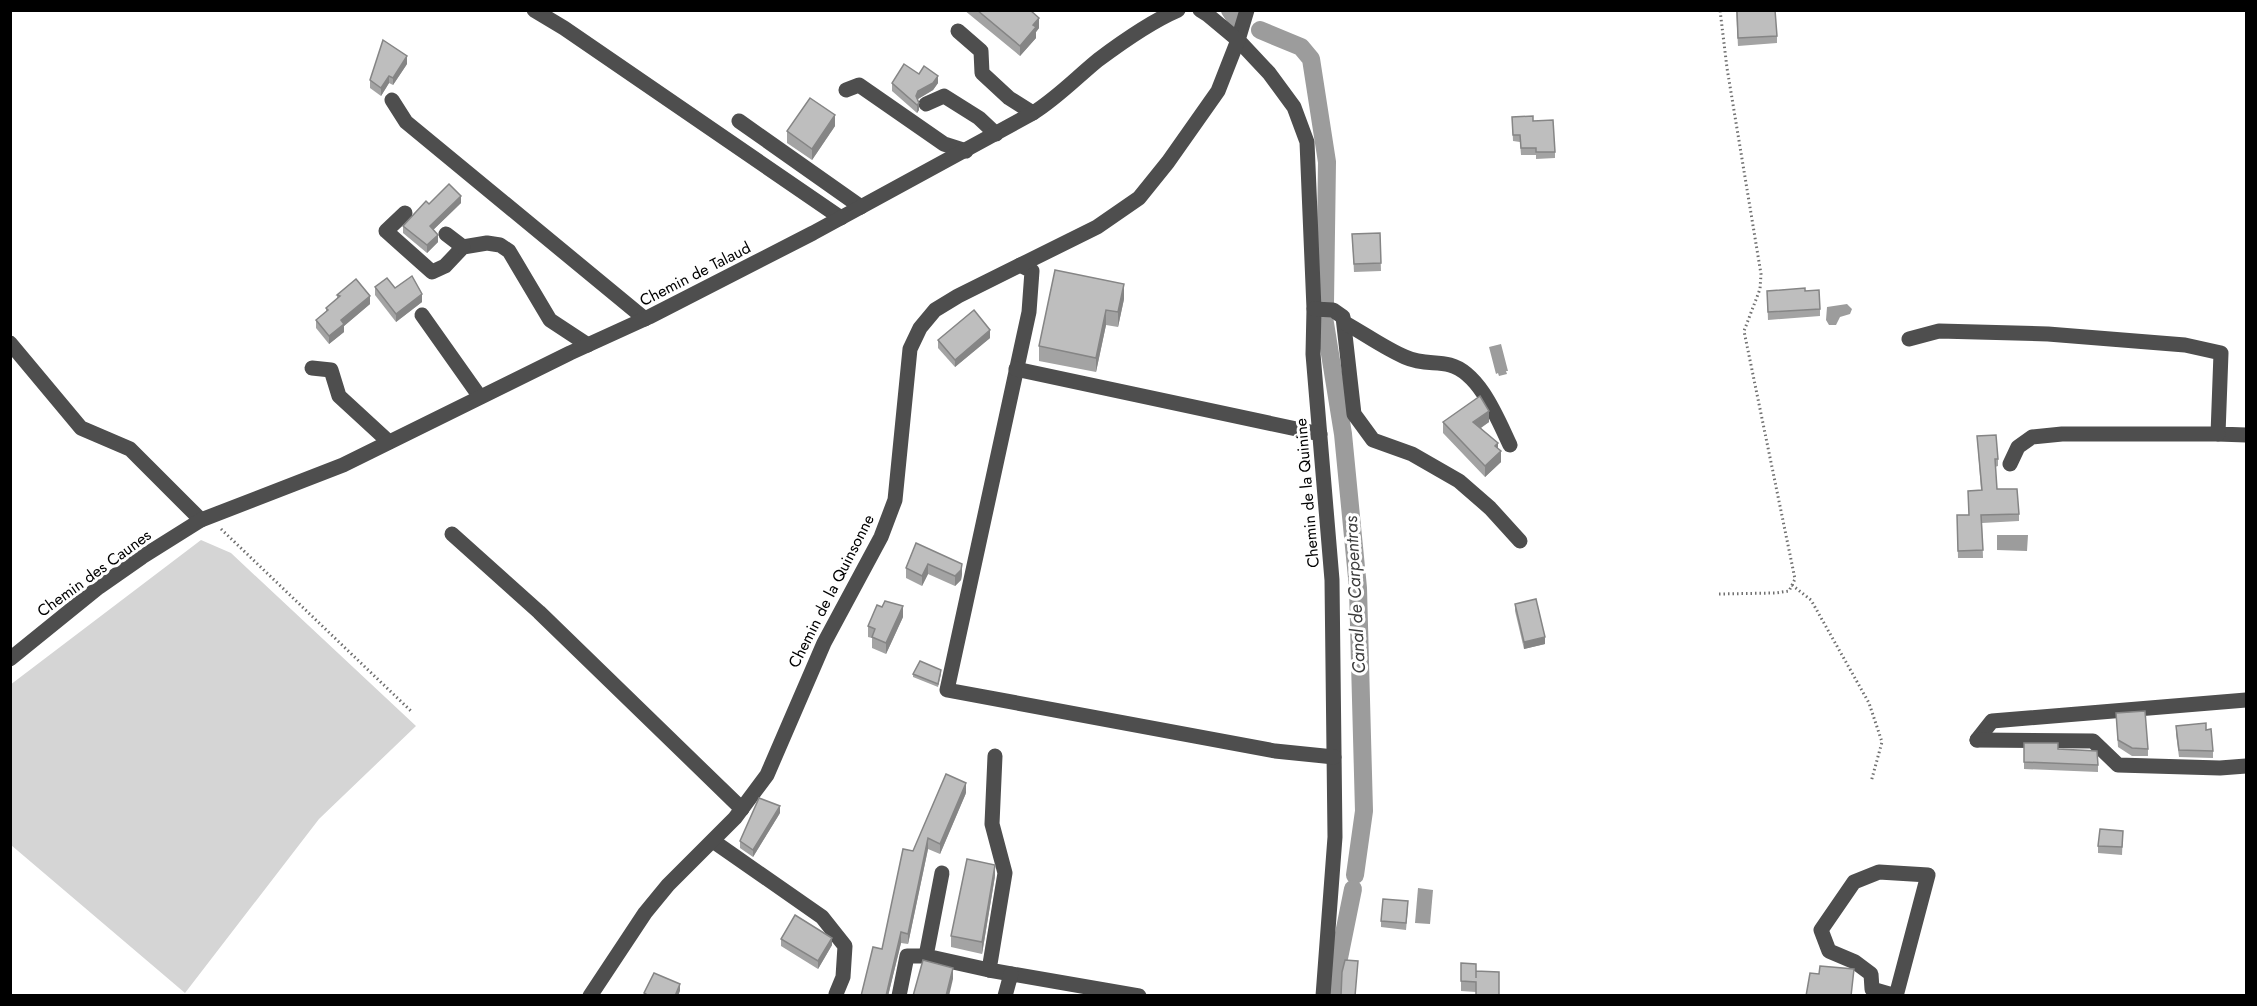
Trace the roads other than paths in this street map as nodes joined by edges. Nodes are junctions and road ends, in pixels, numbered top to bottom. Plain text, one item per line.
1 (534, 10) edge
2 (1178, 10) edge
3 (1200, 10) edge
4 (1247, 10) edge
5 (958, 31) dead end
6 (1238, 40) junction
7 (846, 90) dead end
8 (392, 100) dead end
9 (926, 104) dead end
10 (1033, 113) junction
11 (739, 122) dead end
12 (996, 134) junction
13 (966, 151) junction
14 (861, 207) junction
15 (405, 213) dead end
16 (841, 218) junction
17 (446, 234) dead end
18 (463, 247) junction
19 (1020, 265) junction
20 (1314, 309) junction
21 (422, 315) dead end
22 (645, 319) junction
23 (1345, 323) junction
24 (1909, 339) dead end
25 (10, 344) edge
26 (588, 345) junction
27 (312, 368) dead end
28 (1016, 369) junction
29 (480, 397) junction
30 (1320, 434) junction
31 (2218, 434) junction
32 (2247, 435) edge
33 (388, 442) junction
34 (1510, 445) dead end
35 (2010, 464) dead end
36 (205, 519) junction
37 (452, 534) dead end
38 (1520, 541) dead end
39 (10, 659) edge
40 (2247, 700) edge
41 (995, 756) dead end
42 (1334, 757) junction
43 (2247, 766) edge
44 (742, 809) junction
45 (712, 841) junction
46 (942, 873) dead end
47 (926, 956) junction
48 (989, 970) junction
49 (1011, 974) junction
50 (836, 994) edge
51 (1896, 995) edge
52 (590, 996) edge
53 (899, 996) edge
54 (1005, 996) edge
55 (1139, 996) edge
56 (1323, 996) edge

1 - 16 street
2 - 10 street, Chemin de Talaud
3 - 6 street
4 - 6 street
5 - 10 street
6 - 19 street, Chemin de la Quinsonne
6 - 20 street, Chemin de la Quinine
7 - 13 street
8 - 22 street
9 - 12 street
10 - 12 street, Chemin de Talaud
11 - 14 street
12 - 13 street, Chemin de Talaud
13 - 14 street, Chemin de Talaud
14 - 16 street, Chemin de Talaud
15 - 18 street
16 - 22 street, Chemin de Talaud
17 - 18 street
18 - 26 street
19 - 28 street
19 - 44 street, Chemin de la Quinsonne
20 - 23 street
20 - 30 street, Chemin de la Quinine
21 - 29 street
22 - 26 street, Chemin de Talaud
23 - 34 street
23 - 38 street
24 - 31 street
25 - 36 street
26 - 29 street, Chemin de Talaud
27 - 33 street
28 - 30 street
28 - 42 street
29 - 33 street, Chemin de Talaud
30 - 42 street, Chemin de la Quinine
31 - 32 street
31 - 35 street
33 - 36 street, Chemin de Talaud
36 - 39 street, Chemin des Caunes
37 - 44 street
40 - 43 street
41 - 48 street
42 - 56 street, Chemin de la Quinine
44 - 45 street, Chemin de la Quinsonne
45 - 50 street
45 - 52 street, Chemin de la Quinsonne
46 - 47 street
47 - 48 street
47 - 53 street
48 - 49 street
49 - 54 street
49 - 55 street
51 - 51 street

